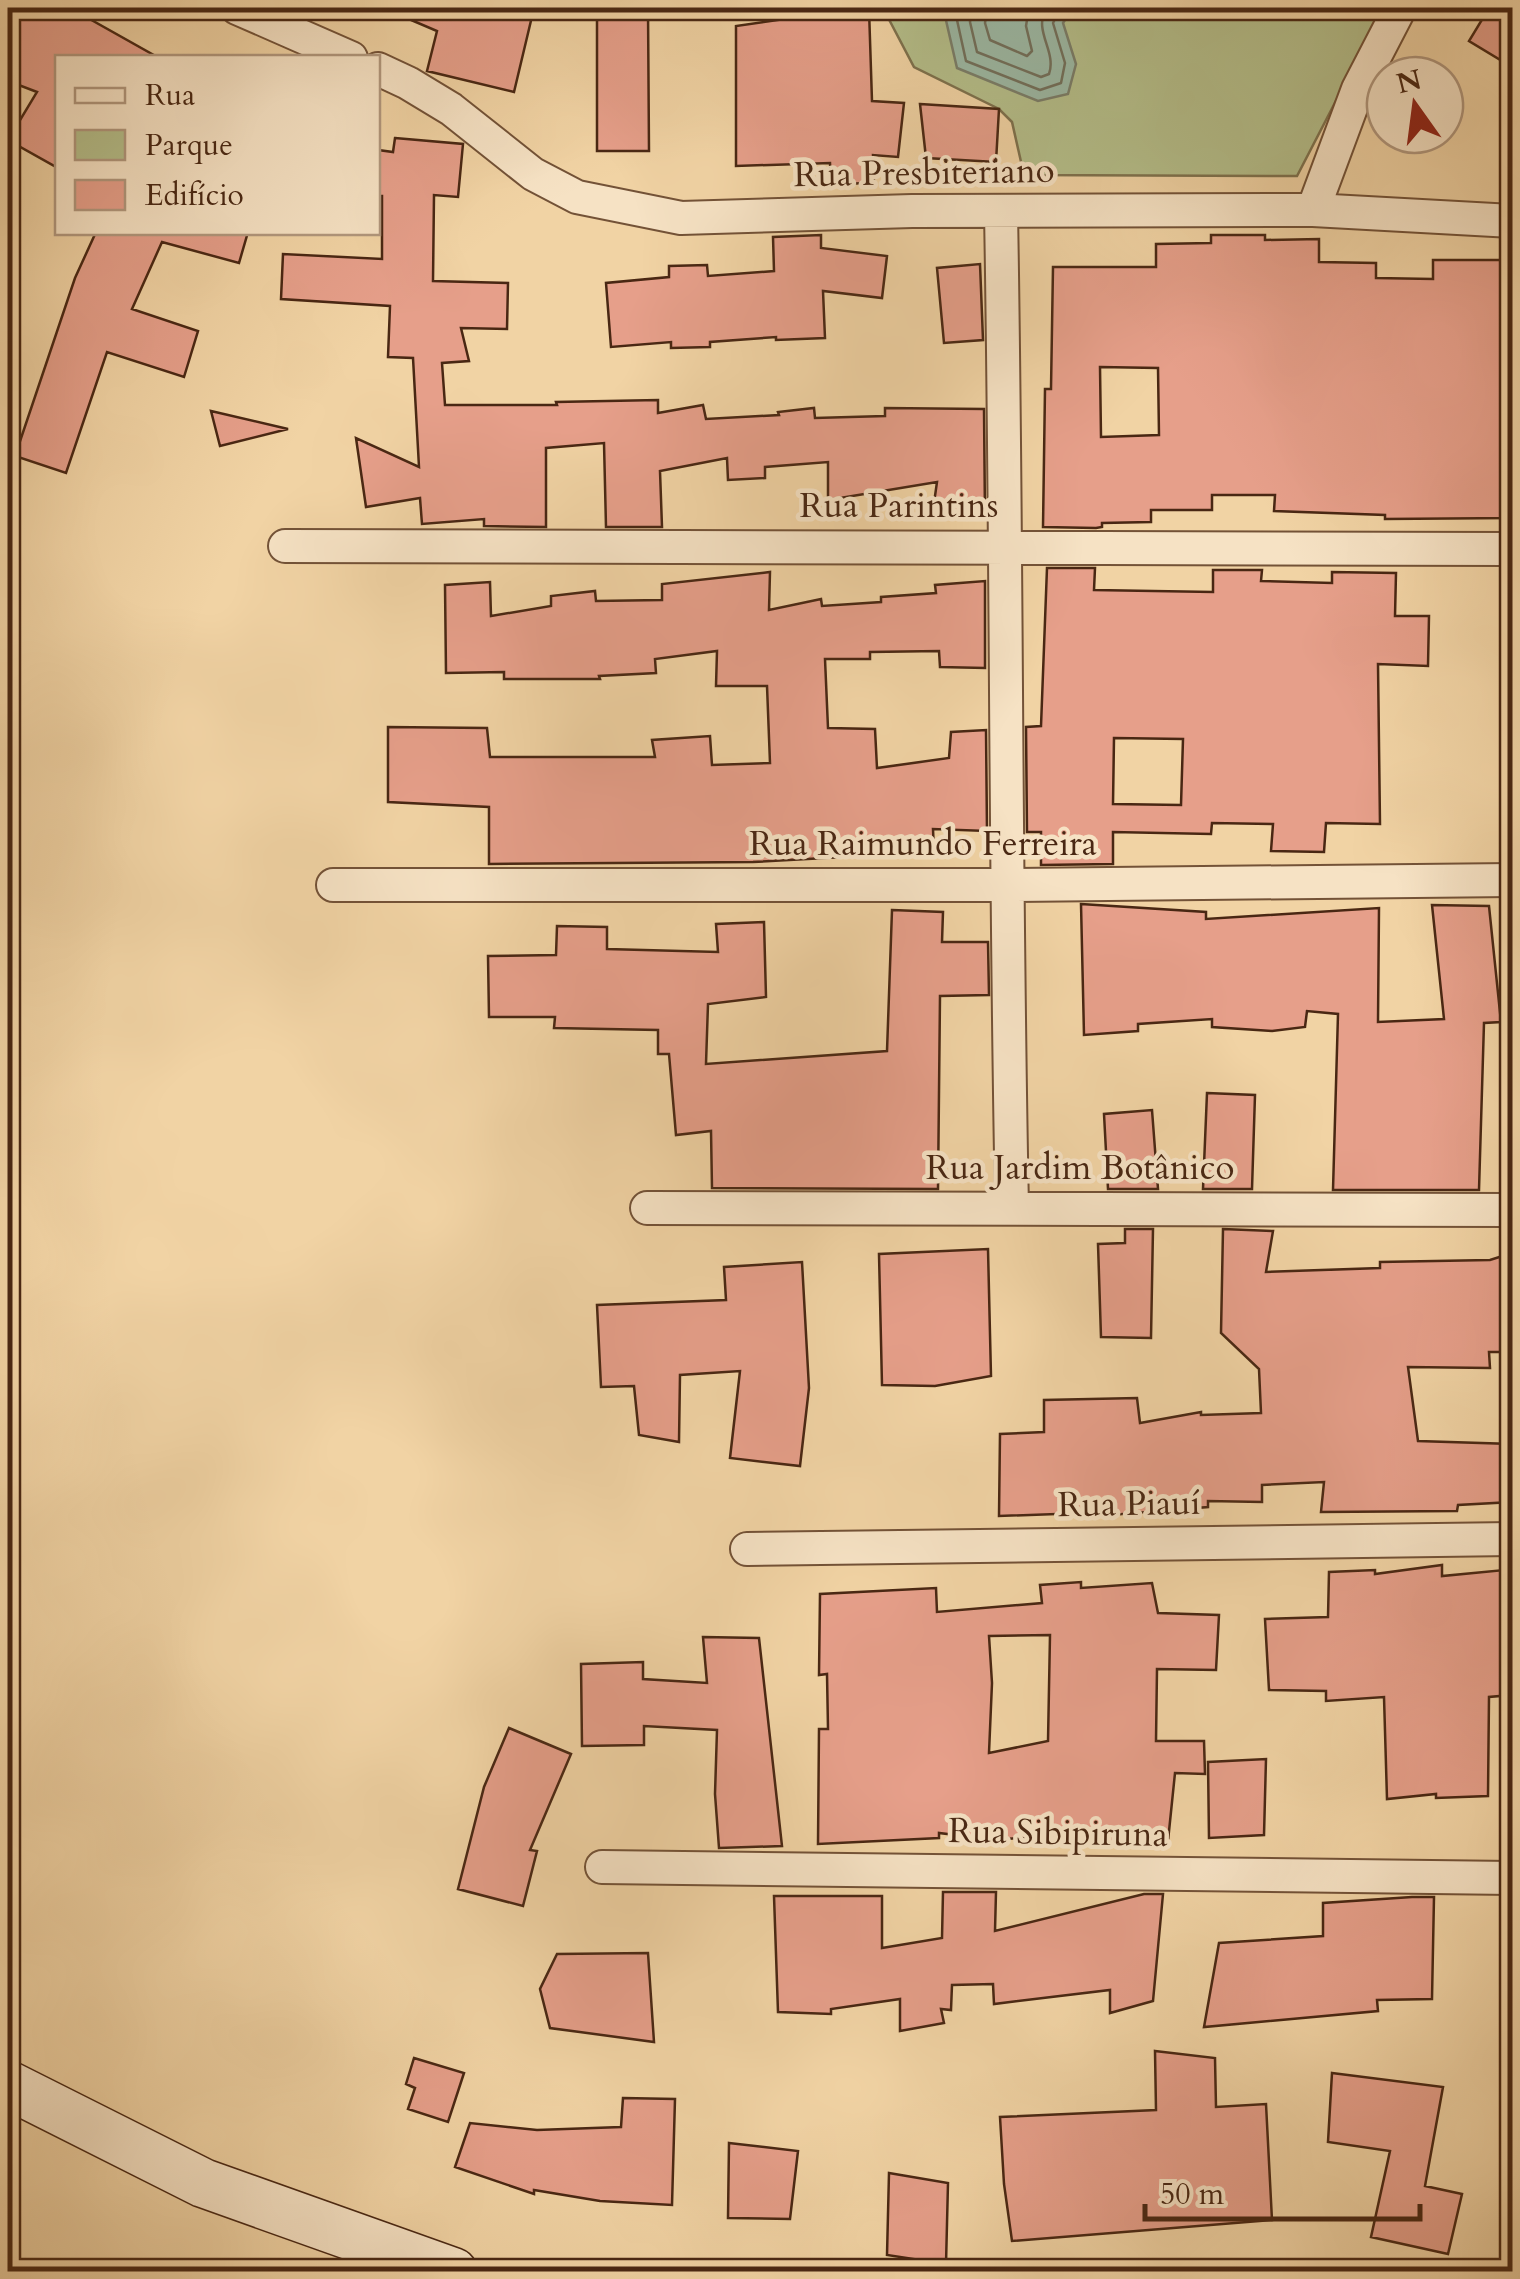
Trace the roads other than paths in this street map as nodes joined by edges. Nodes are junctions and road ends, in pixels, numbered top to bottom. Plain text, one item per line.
1 (237, 8) edge
2 (1400, 8) edge
3 (344, 55) edge
4 (380, 70) edge
5 (1312, 210) junction
6 (1001, 212) junction
7 (1512, 221) edge
8 (285, 546) dead end
9 (1006, 546) junction
10 (1512, 549) edge
11 (1512, 880) edge
12 (333, 885) dead end
13 (1005, 885) junction
14 (1012, 1207) junction
15 (647, 1208) dead end
16 (1512, 1210) edge
17 (1512, 1539) edge
18 (747, 1549) dead end
19 (602, 1867) dead end
20 (1512, 1878) edge
21 (8, 2085) edge
22 (453, 2272) edge

1 - 3 street
2 - 5 street
4 - 6 street, Rua Presbiteriano
5 - 6 street, Rua Presbiteriano
5 - 7 street, Rua Presbiteriano
6 - 9 street
8 - 9 street, Rua Parintins
9 - 10 street, Rua Parintins
9 - 13 street
11 - 13 street, Rua Raimundo Ferreira
12 - 13 street, Rua Raimundo Ferreira
13 - 14 street
14 - 15 street, Rua Jardim Botânico
14 - 16 street, Rua Jardim Botânico
17 - 18 street, Rua Piauí
19 - 20 street, Rua Sibipiruna
21 - 22 street

